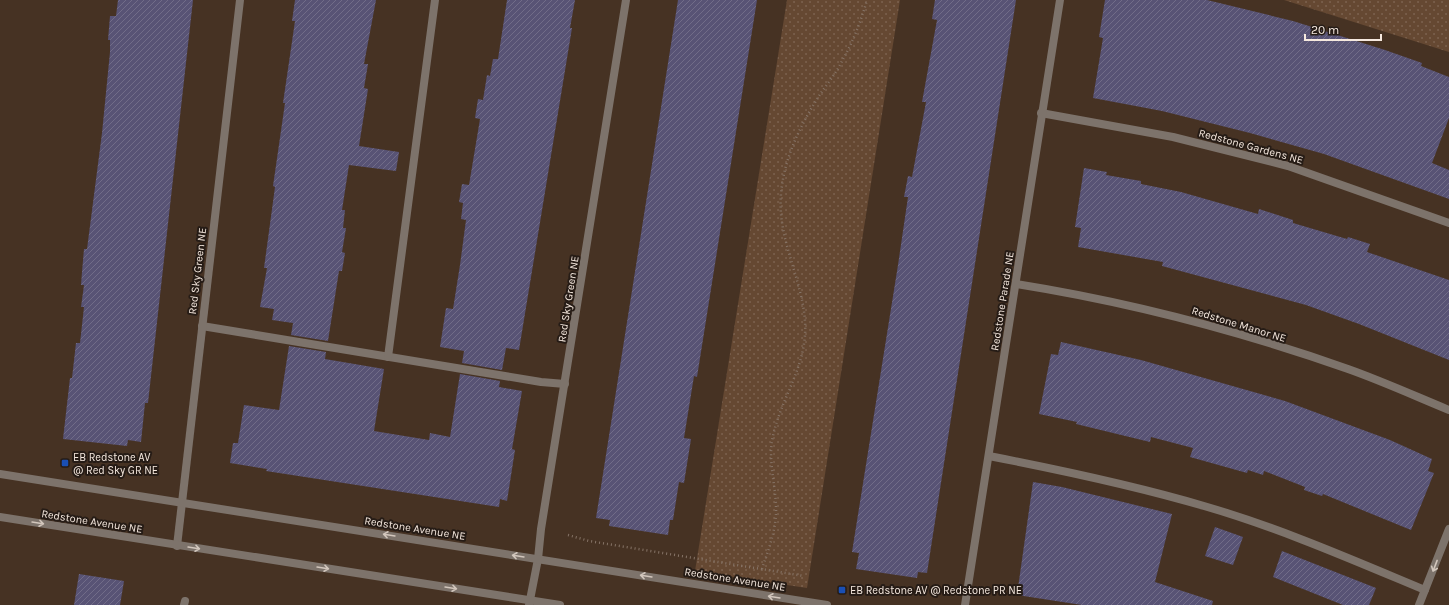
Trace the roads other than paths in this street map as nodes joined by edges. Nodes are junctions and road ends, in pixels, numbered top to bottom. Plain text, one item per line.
1 (240, 0) edge
2 (435, 0) edge
3 (626, 0) edge
4 (1060, 0) edge
5 (1041, 113) junction
6 (1449, 223) edge
7 (1016, 284) junction
8 (202, 326) junction
9 (388, 357) junction
10 (565, 384) junction
11 (1449, 410) edge
12 (989, 456) junction
13 (0, 474) edge
14 (182, 503) junction
15 (0, 517) edge
16 (1449, 530) edge
17 (177, 546) junction
18 (538, 559) junction
19 (1425, 590) junction
20 (529, 603) edge
21 (560, 605) edge
22 (827, 605) edge
23 (966, 605) edge
24 (1419, 605) edge

1 - 8 street, Red Sky Green NE
2 - 9 street
3 - 10 street, Red Sky Green NE
4 - 5 street, Redstone Parade NE
5 - 6 street, Redstone Gardens NE
5 - 7 street, Redstone Parade NE
7 - 11 street, Redstone Manor NE
7 - 12 street, Redstone Parade NE
8 - 9 street
8 - 14 street, Red Sky Green NE
9 - 10 street
10 - 18 street, Red Sky Green NE
12 - 19 street
12 - 23 street, Redstone Parade NE
13 - 14 street, Redstone Avenue NE
14 - 17 street, Red Sky Green NE
18 -> 14 street, Redstone Avenue NE
15 -> 17 street, Redstone Avenue NE
16 -> 19 street
17 -> 20 street, Redstone Avenue NE
18 - 20 street, Red Sky Green NE
22 -> 18 street, Redstone Avenue NE
19 - 24 street
20 - 21 street, Redstone Avenue NE

